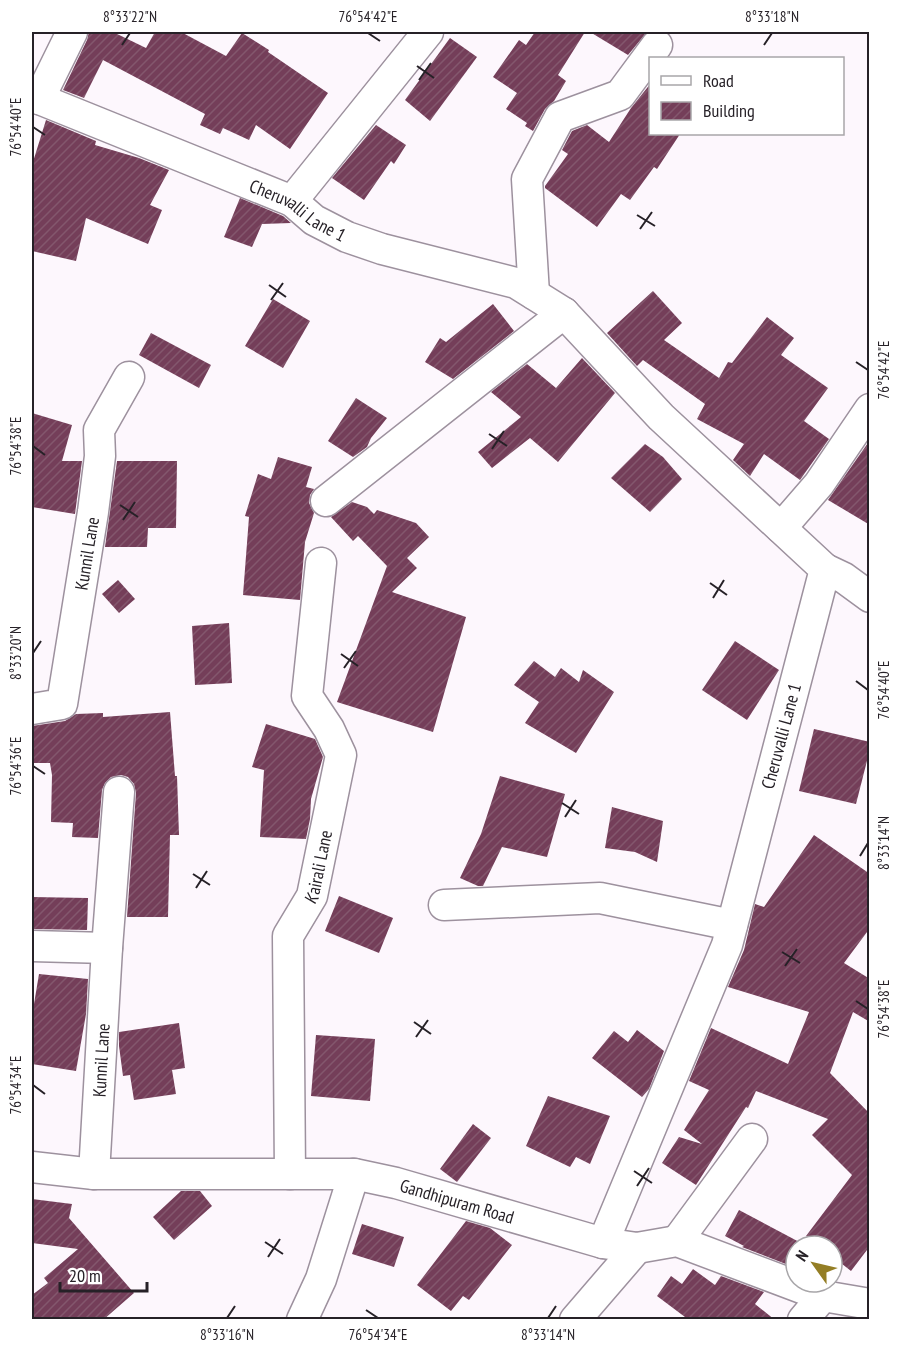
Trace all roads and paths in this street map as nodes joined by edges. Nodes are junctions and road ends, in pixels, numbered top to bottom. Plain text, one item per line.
1 (72, 32) edge
2 (428, 32) edge
3 (657, 45) dead end
4 (35, 98) edge
5 (292, 201) junction
6 (534, 294) junction
7 (564, 313) junction
8 (129, 377) dead end
9 (870, 409) edge
10 (326, 501) dead end
11 (781, 528) junction
12 (321, 563) dead end
13 (825, 569) junction
14 (870, 597) edge
15 (32, 709) edge
16 (118, 792) dead end
17 (444, 904) dead end
18 (732, 925) junction
19 (32, 946) edge
20 (107, 948) junction
21 (752, 1139) dead end
22 (32, 1167) edge
23 (94, 1174) junction
24 (290, 1174) junction
25 (354, 1174) junction
26 (677, 1241) junction
27 (603, 1243) junction
28 (637, 1248) junction
29 (823, 1296) junction
30 (866, 1297) edge
31 (302, 1320) edge
32 (575, 1320) edge
33 (803, 1320) edge

1 - 4 street
2 - 5 street
3 - 6 street
4 - 5 street, Cheruvalli Lane 1
5 - 6 street, Cheruvalli Lane 1
6 - 7 street, Cheruvalli Lane 1
7 - 10 street
7 - 11 street, Cheruvalli Lane 1
8 - 15 street, Kunnil Lane
9 - 11 street
11 - 13 street, Cheruvalli Lane 1
12 - 24 street, Kairali Lane
13 - 14 street
13 - 18 street, Cheruvalli Lane 1
16 - 20 street, Kunnil Lane
17 - 18 street
18 - 27 street, Cheruvalli Lane 1
19 - 20 street
20 - 23 street, Kunnil Lane
21 - 26 street
22 - 23 street, Gandhipuram Road
23 - 24 street, Gandhipuram Road
24 - 25 street, Gandhipuram Road
25 - 27 street, Gandhipuram Road
25 - 31 street
26 - 28 street, Gandhipuram Road
26 - 29 street
27 - 28 street, Gandhipuram Road
28 - 32 street
29 - 30 street
29 - 33 street

